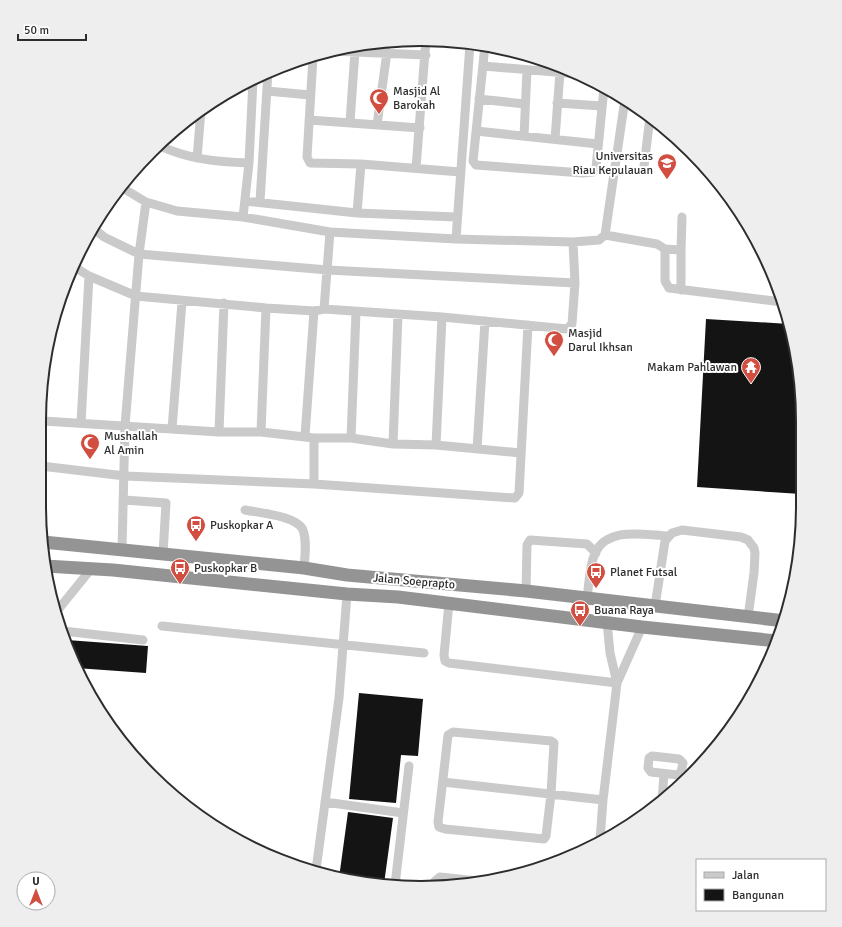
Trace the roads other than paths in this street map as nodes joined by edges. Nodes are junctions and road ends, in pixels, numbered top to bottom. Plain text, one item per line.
1 (426, 46) edge
2 (470, 49) edge
3 (363, 50) edge
4 (484, 51) edge
5 (355, 52) edge
6 (387, 52) junction
7 (426, 55) junction
8 (312, 62) edge
9 (483, 66) junction
10 (545, 67) edge
11 (527, 70) junction
12 (544, 71) junction
13 (557, 72) edge
14 (560, 73) edge
15 (268, 79) edge
16 (253, 86) edge
17 (267, 91) junction
18 (310, 94) junction
19 (603, 94) edge
20 (480, 99) junction
21 (557, 103) junction
22 (525, 104) junction
23 (602, 106) junction
24 (624, 106) edge
25 (200, 118) edge
26 (309, 120) junction
27 (350, 122) junction
28 (649, 123) edge
29 (378, 125) junction
30 (420, 128) junction
31 (476, 131) junction
32 (524, 136) junction
33 (555, 139) junction
34 (598, 144) junction
35 (164, 148) edge
36 (197, 158) junction
37 (249, 163) junction
38 (361, 164) junction
39 (644, 166) dead end
40 (416, 168) junction
41 (460, 172) junction
42 (126, 190) edge
43 (245, 201) junction
44 (260, 201) junction
45 (146, 202) junction
46 (357, 212) junction
47 (243, 217) junction
48 (456, 217) junction
49 (682, 217) dead end
50 (97, 231) edge
51 (330, 232) junction
52 (605, 236) junction
53 (456, 239) junction
54 (573, 242) junction
55 (665, 249) junction
56 (681, 250) junction
57 (139, 254) junction
58 (78, 269) edge
59 (328, 270) junction
60 (89, 276) junction
61 (575, 283) junction
62 (681, 290) junction
63 (136, 296) junction
64 (776, 301) edge
65 (182, 302) junction
66 (224, 304) junction
67 (266, 308) junction
68 (324, 310) junction
69 (314, 311) junction
70 (356, 312) junction
71 (398, 315) junction
72 (442, 317) junction
73 (485, 321) junction
74 (528, 325) junction
75 (46, 421) edge
76 (81, 423) junction
77 (125, 426) junction
78 (172, 429) junction
79 (219, 432) junction
80 (261, 432) junction
81 (310, 437) junction
82 (351, 438) junction
83 (393, 444) junction
84 (436, 445) junction
85 (477, 449) junction
86 (521, 453) junction
87 (46, 467) edge
88 (125, 476) junction
89 (314, 484) junction
90 (124, 500) junction
91 (245, 510) dead end
92 (668, 536) junction
93 (48, 543) edge
94 (122, 550) junction
95 (596, 553) junction
96 (163, 554) junction
97 (51, 566) edge
98 (304, 568) junction
99 (91, 569) junction
100 (399, 579) junction
101 (526, 591) junction
102 (347, 594) junction
103 (398, 597) junction
104 (587, 599) junction
105 (449, 603) junction
106 (655, 606) junction
107 (60, 607) edge
108 (748, 617) junction
109 (778, 620) edge
110 (606, 622) junction
111 (162, 626) dead end
112 (642, 627) junction
113 (68, 632) edge
114 (143, 640) dead end
115 (771, 640) edge
116 (342, 644) junction
117 (424, 653) dead end
118 (617, 683) junction
119 (409, 766) dead end
120 (664, 774) dead end
121 (443, 782) junction
122 (663, 793) edge
123 (551, 794) junction
124 (603, 800) junction
125 (325, 802) junction
126 (404, 813) junction
127 (600, 835) edge
128 (317, 866) edge
129 (458, 879) edge
130 (396, 880) edge
131 (436, 880) edge

1 - 7 street
2 - 41 street
3 - 6 street
4 - 9 street
5 - 27 street
6 - 7 street
6 - 29 street
7 - 30 street
8 - 18 street
9 - 11 street
9 - 20 street
10 - 12 street
11 - 12 street
11 - 22 street
12 - 13 street
14 - 21 street
15 - 17 street
16 - 37 street
17 - 18 street
17 - 44 street
18 - 26 street
19 - 23 street
20 - 22 street
20 - 31 street
21 - 23 street
21 - 33 street
22 - 32 street
23 - 34 street
24 - 52 street
25 - 36 street
26 - 27 street
26 - 38 street
27 - 29 street
28 - 39 street
29 - 30 street
30 - 40 street
31 - 32 street
31 - 34 street
32 - 33 street
33 - 34 street
35 - 36 street
36 - 37 street
37 - 43 street
38 - 40 street
38 - 46 street
40 - 41 street
41 - 48 street
42 - 45 street
43 - 44 street
43 - 47 street
44 - 46 street
45 - 47 street
45 - 57 street
46 - 48 street
47 - 51 street
48 - 53 street
49 - 56 street
50 - 57 street
51 - 53 street
51 - 59 street
52 - 54 street
52 - 55 street
53 - 54 street
54 - 61 street
55 - 56 street
55 - 62 street
56 - 62 street
57 - 59 street
57 - 63 street
58 - 60 street
59 - 61 street
59 - 68 street
60 - 63 street
60 - 76 street
61 - 74 street
62 - 64 street
63 - 65 street
63 - 77 street
65 - 66 street
65 - 78 street
66 - 67 street
66 - 79 street
67 - 69 street
67 - 80 street
68 - 69 street
68 - 70 street
69 - 81 street
70 - 71 street
70 - 82 street
71 - 72 street
71 - 83 street
72 - 73 street
72 - 84 street
73 - 74 street
73 - 85 street
74 - 86 street
75 - 76 street
76 - 77 street
77 - 78 street
77 - 88 street
78 - 79 street
79 - 80 street
80 - 81 street
81 - 82 street
81 - 89 street
82 - 83 street
83 - 84 street
84 - 85 street
85 - 86 street
86 - 89 street
87 - 88 street
88 - 89 street
88 - 90 street
90 - 94 street
90 - 96 street
91 - 98 street
92 - 95 street
92 - 106 street
92 - 108 street
93 - 94 highway, Jalan Soeprapto
94 - 96 highway, Jalan Soeprapto
95 - 101 street
95 - 104 street
96 - 98 highway, Jalan Soeprapto
97 - 99 highway, Jalan Soeprapto
98 - 100 highway, Jalan Soeprapto
99 - 102 highway, Jalan Soeprapto
99 - 107 street
100 - 101 highway, Jalan Soeprapto
100 - 103 highway
101 - 104 highway, Jalan Soeprapto
102 - 103 highway, Jalan Soeprapto
102 - 116 street
103 - 105 highway, Jalan Soeprapto
104 - 106 highway, Jalan Soeprapto
105 - 110 highway, Jalan Soeprapto
105 - 118 street
106 - 108 highway, Jalan Soeprapto
108 - 109 highway, Jalan Soeprapto
110 - 112 highway, Jalan Soeprapto
110 - 118 street
111 - 116 street
112 - 115 highway, Jalan Soeprapto
112 - 118 street
113 - 114 street
116 - 117 street
116 - 125 street
118 - 124 street
119 - 126 street
120 - 122 street
121 - 123 street
121 - 123 street
121 - 123 street
123 - 124 street
124 - 127 street
125 - 126 street
125 - 128 street
126 - 130 street
129 - 131 street

